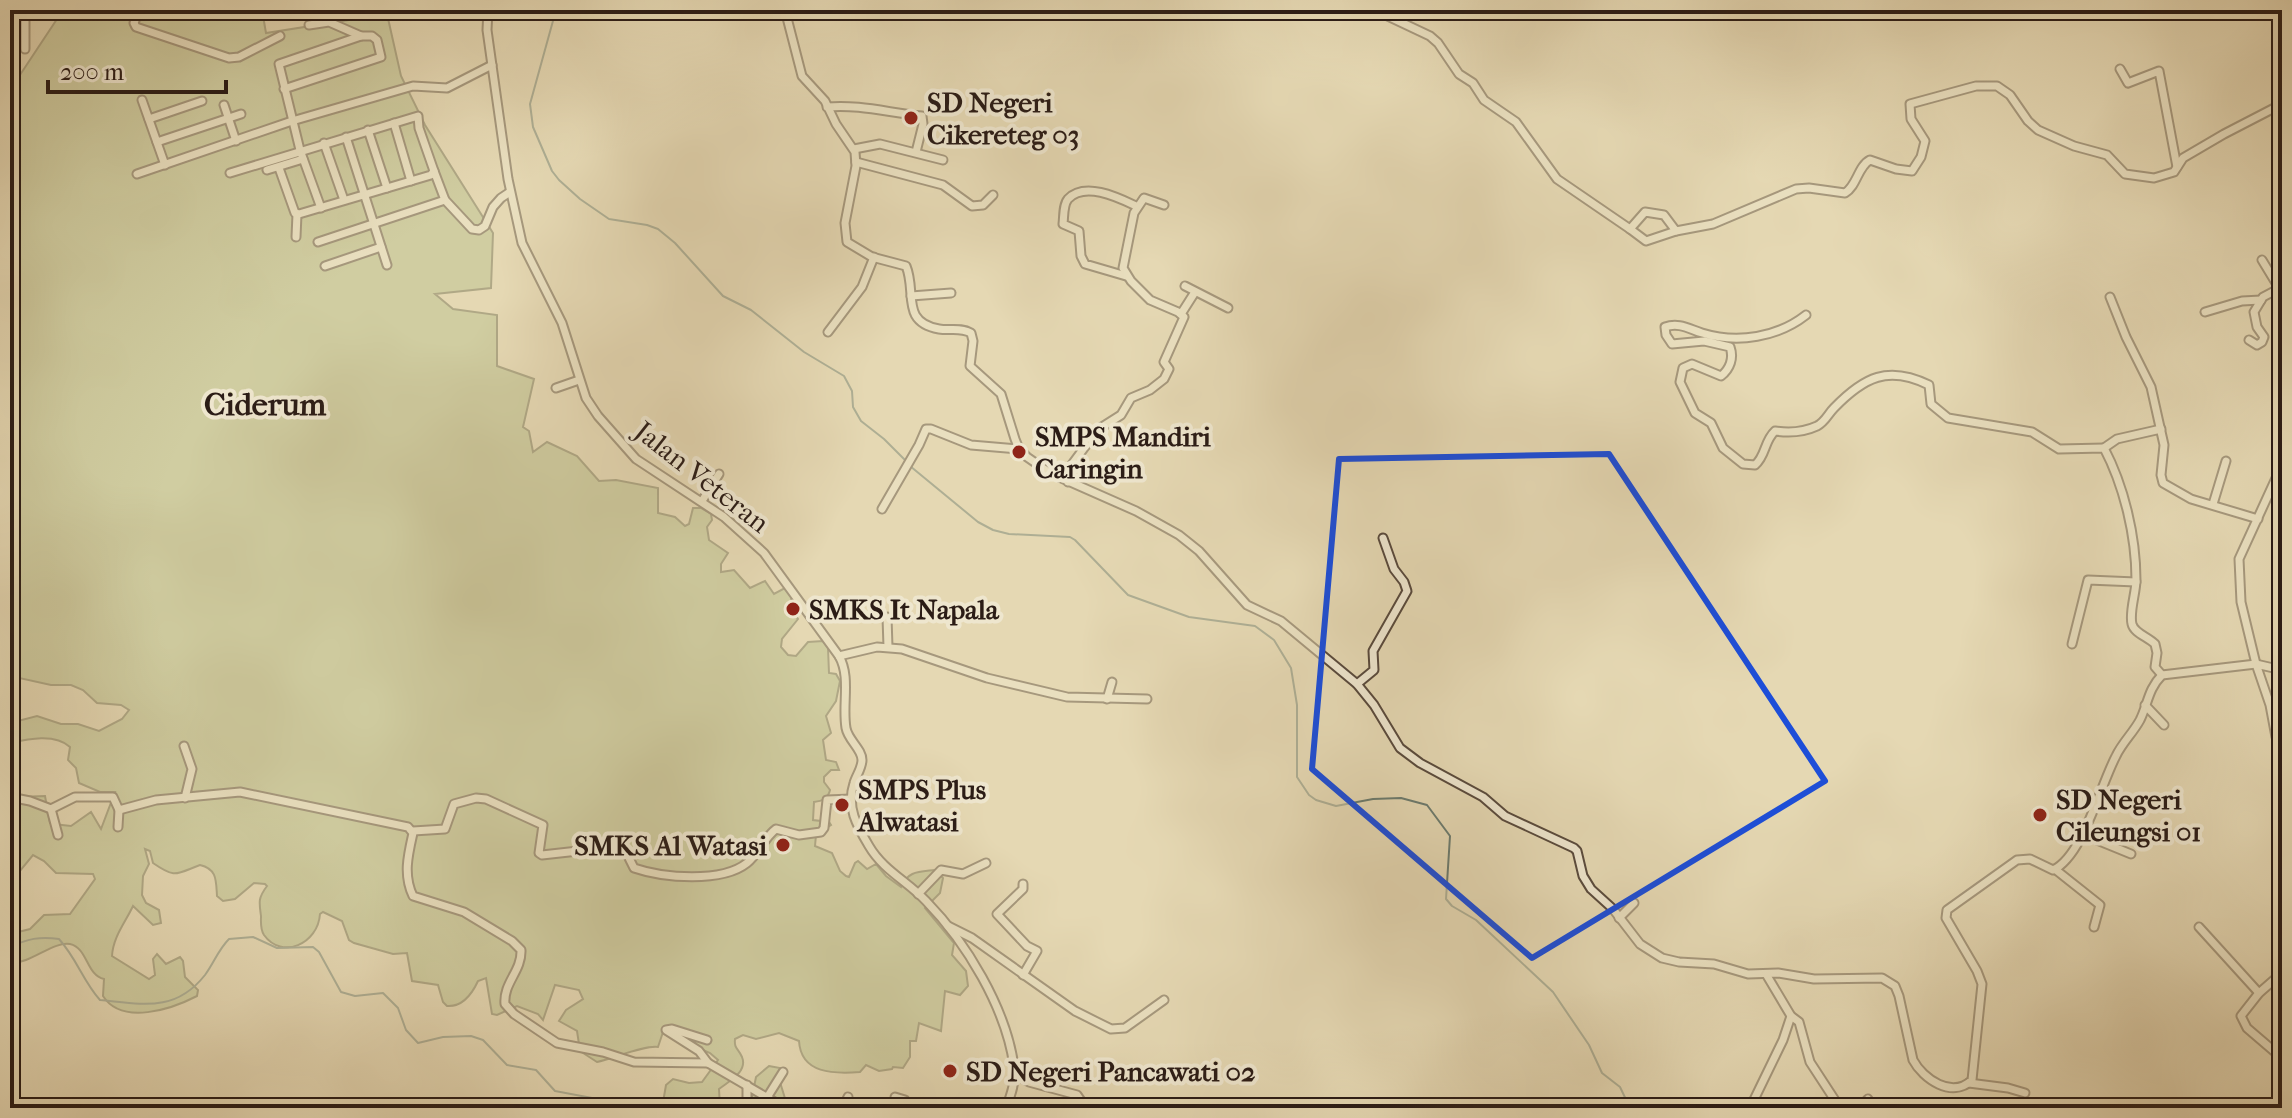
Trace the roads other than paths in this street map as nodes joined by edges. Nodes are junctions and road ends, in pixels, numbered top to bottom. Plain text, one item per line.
1 (25, 10) edge
2 (139, 10) edge
3 (488, 10) edge
4 (785, 10) edge
5 (1375, 10) edge
6 (309, 25) dead end
7 (280, 36) dead end
8 (361, 36) junction
9 (25, 49) dead end
10 (492, 65) junction
11 (2120, 69) dead end
12 (284, 89) junction
13 (142, 100) dead end
14 (202, 101) dead end
15 (2282, 104) edge
16 (224, 105) dead end
17 (827, 107) junction
18 (241, 114) dead end
19 (229, 118) junction
20 (149, 119) junction
21 (292, 121) junction
22 (394, 123) junction
23 (368, 130) junction
24 (346, 137) junction
25 (236, 141) junction
26 (157, 142) junction
27 (324, 143) junction
28 (854, 149) junction
29 (300, 150) junction
30 (916, 152) junction
31 (303, 159) junction
32 (943, 160) dead end
33 (856, 162) junction
34 (165, 165) junction
35 (2177, 167) junction
36 (279, 168) junction
37 (267, 170) dead end
38 (434, 171) junction
39 (230, 173) dead end
40 (137, 174) dead end
41 (411, 181) junction
42 (387, 188) junction
43 (365, 194) junction
44 (511, 195) junction
45 (993, 195) dead end
46 (344, 200) junction
47 (445, 200) junction
48 (1164, 205) dead end
49 (1136, 206) junction
50 (321, 208) junction
51 (297, 214) junction
52 (374, 224) junction
53 (1630, 229) junction
54 (1676, 231) junction
55 (296, 237) dead end
56 (318, 242) dead end
57 (381, 247) junction
58 (874, 257) junction
59 (2262, 260) dead end
60 (387, 265) dead end
61 (325, 266) dead end
62 (1126, 276) junction
63 (1185, 286) dead end
64 (2280, 287) edge
65 (1195, 292) junction
66 (951, 293) dead end
67 (911, 296) junction
68 (2110, 297) dead end
69 (2261, 300) junction
70 (1228, 308) dead end
71 (2205, 312) dead end
72 (1181, 314) junction
73 (1806, 315) dead end
74 (828, 332) dead end
75 (2249, 340) dead end
76 (579, 380) junction
77 (556, 388) dead end
78 (2161, 429) junction
79 (2104, 448) junction
80 (1019, 449) junction
81 (2226, 461) dead end
82 (2282, 465) edge
83 (719, 474) dead end
84 (1068, 482) junction
85 (702, 501) junction
86 (2213, 504) junction
87 (882, 509) dead end
88 (2258, 519) junction
89 (1383, 538) dead end
90 (2136, 582) junction
91 (887, 617) dead end
92 (2072, 644) dead end
93 (888, 647) junction
94 (839, 656) junction
95 (2256, 664) junction
96 (2282, 670) edge
97 (2162, 675) junction
98 (1112, 682) dead end
99 (1357, 684) junction
100 (1107, 699) junction
101 (1147, 699) dead end
102 (2145, 705) junction
103 (2164, 725) dead end
104 (2282, 741) edge
105 (184, 746) dead end
106 (10, 797) edge
107 (185, 798) junction
108 (851, 799) junction
109 (51, 809) junction
110 (119, 810) junction
111 (118, 827) dead end
112 (413, 831) junction
113 (2082, 834) junction
114 (58, 835) dead end
115 (2131, 854) dead end
116 (986, 863) dead end
117 (2056, 870) junction
118 (1023, 884) dead end
119 (918, 894) junction
120 (1634, 903) dead end
121 (1619, 918) junction
122 (946, 925) junction
123 (2094, 927) dead end
124 (2199, 927) dead end
125 (1766, 974) junction
126 (1023, 975) junction
127 (2280, 978) edge
128 (2259, 993) junction
129 (1164, 1000) dead end
130 (1791, 1016) junction
131 (707, 1040) dead end
132 (2282, 1058) edge
133 (708, 1063) junction
134 (783, 1072) dead end
135 (1014, 1074) junction
136 (1969, 1083) junction
137 (747, 1085) junction
138 (2025, 1093) dead end
139 (768, 1096) junction
140 (848, 1097) dead end
141 (895, 1097) dead end
142 (1868, 1099) dead end
143 (747, 1108) edge
144 (785, 1108) edge
145 (843, 1108) edge
146 (909, 1108) edge
147 (1006, 1108) edge
148 (1086, 1108) edge
149 (1750, 1108) edge
150 (1840, 1108) edge
151 (1860, 1108) edge

1 - 9 street
2 - 7 street
3 - 10 street, Jalan Veteran
4 - 17 street
5 - 53 street
6 - 8 street
8 - 12 street
8 - 12 street
10 - 21 street
10 - 44 street, Jalan Veteran
11 - 35 street
12 - 21 street
13 - 20 street
14 - 20 street
15 - 35 street
16 - 19 street
17 - 28 street
17 - 30 street
18 - 19 street
19 - 25 street
19 - 26 street
20 - 26 street
21 - 25 street
21 - 29 street
22 - 23 street
22 - 38 street
22 - 41 street
23 - 24 street
23 - 42 street
24 - 27 street
24 - 43 street
25 - 34 street
26 - 34 street
27 - 29 street
27 - 46 street
28 - 30 street
28 - 33 street
29 - 31 street
29 - 39 street
30 - 32 street
31 - 36 street
31 - 50 street
33 - 45 street
33 - 58 street
34 - 40 street
35 - 54 street
36 - 37 street
36 - 51 street
38 - 41 street
38 - 47 street
41 - 42 street
42 - 43 street
43 - 46 street
43 - 52 street
44 - 47 street
44 - 76 street, Jalan Veteran
46 - 50 street
47 - 52 street
48 - 49 street
49 - 62 street
49 - 62 street
50 - 51 street
51 - 55 street
52 - 56 street
52 - 57 street
53 - 54 street
53 - 54 street
57 - 60 street
57 - 61 street
58 - 67 street
58 - 74 street
59 - 64 street
62 - 72 street
63 - 65 street
64 - 69 street
65 - 70 street
65 - 72 street
66 - 67 street
67 - 80 street
68 - 78 street
69 - 71 street
69 - 75 street
72 - 84 street
73 - 79 street
76 - 77 street
76 - 85 street, Jalan Veteran
78 - 79 street
78 - 86 street
79 - 90 street
80 - 84 street
80 - 87 street
81 - 86 street
82 - 88 street
83 - 85 street
84 - 99 street
85 - 94 street, Jalan Veteran
86 - 88 street
88 - 95 street
89 - 99 street
90 - 92 street
90 - 97 street
91 - 93 street
93 - 94 street
93 - 100 street
94 - 108 street, Jalan Veteran
95 - 96 street
95 - 97 street
95 - 104 street
97 - 102 street
98 - 100 street
99 - 121 street
100 - 101 street
102 - 103 street
102 - 113 street
105 - 107 street
106 - 109 street
107 - 110 street
107 - 112 street
108 - 112 street
108 - 119 street
109 - 110 street
109 - 114 street
110 - 111 street
112 - 133 street
113 - 115 street
113 - 117 street
116 - 119 street
117 - 123 street
117 - 136 street
118 - 126 street
119 - 122 street
120 - 121 street
121 - 125 street
122 - 126 street
122 - 135 street
124 - 128 street
125 - 130 street
125 - 136 street
126 - 129 street
127 - 128 street
128 - 132 street
130 - 149 street
130 - 150 street
131 - 133 street
133 - 137 street
134 - 139 street
135 - 147 street
135 - 148 street
136 - 138 street
137 - 139 street
137 - 143 street
139 - 144 street
140 - 145 street
141 - 146 street
142 - 151 street

